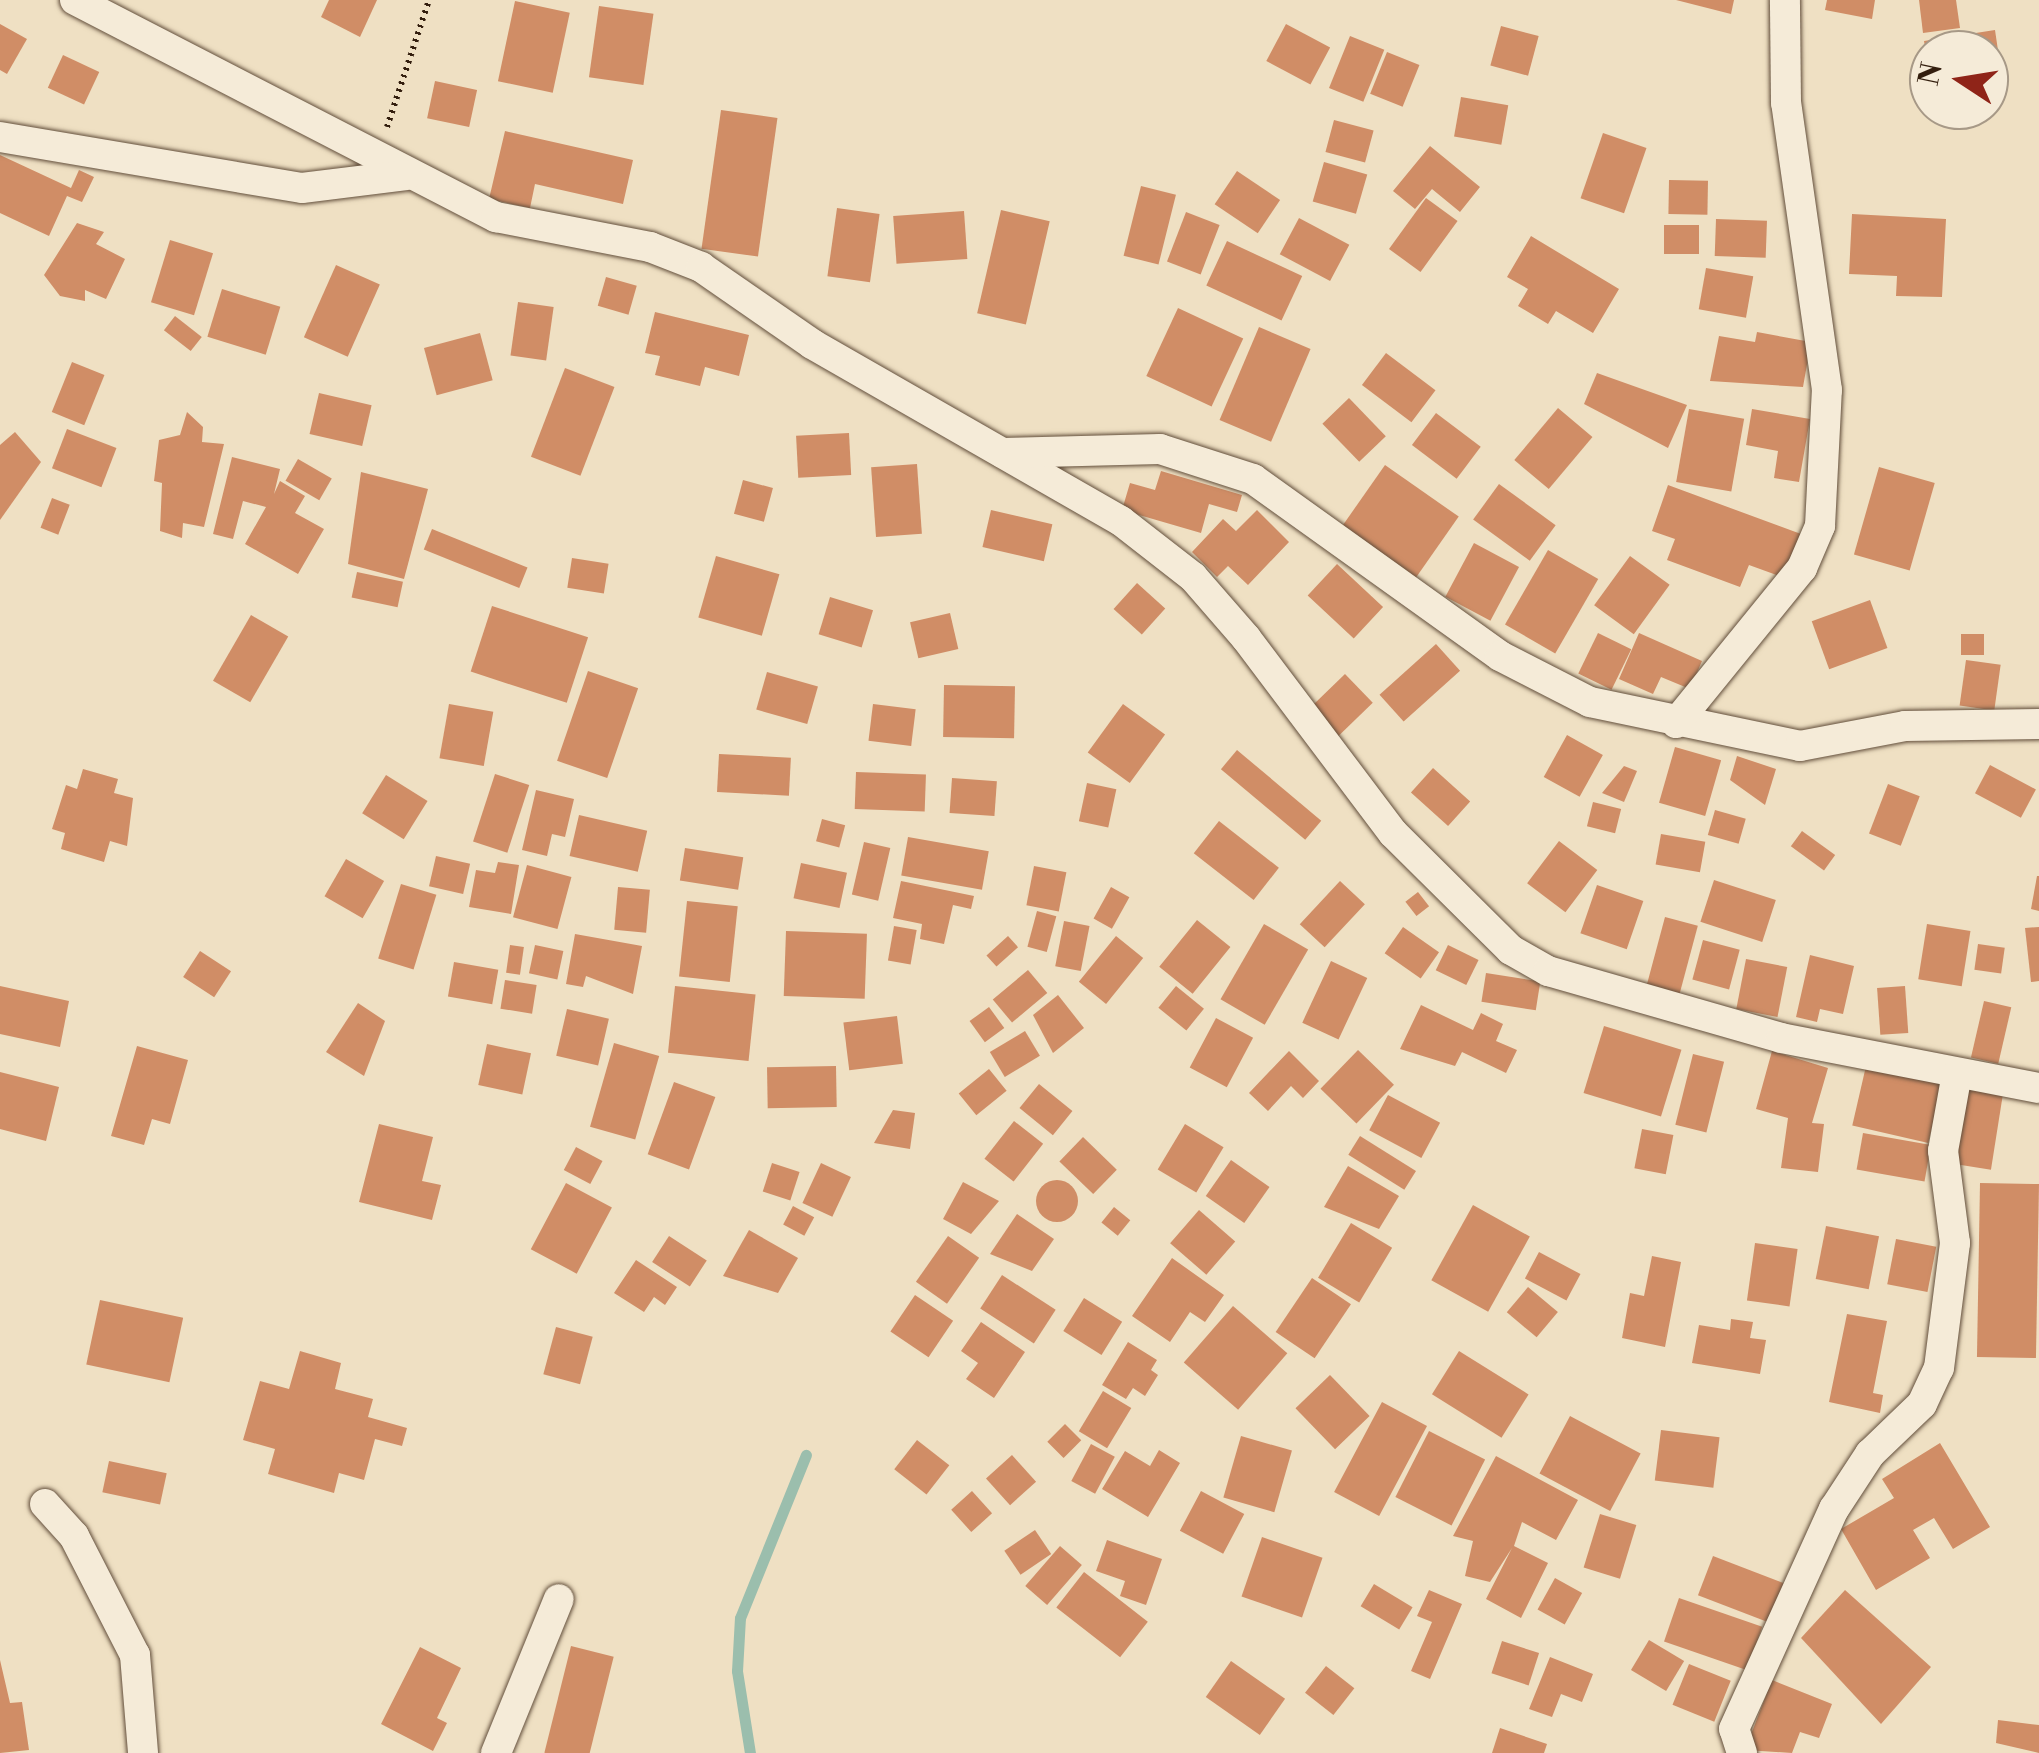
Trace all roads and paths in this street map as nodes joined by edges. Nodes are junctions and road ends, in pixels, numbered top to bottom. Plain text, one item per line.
1 (75, 0) edge
2 (430, 0) edge
3 (1785, 0) edge
4 (0, 138) edge
5 (376, 158) junction
6 (406, 175) junction
7 (1003, 453) junction
8 (1676, 723) junction
9 (2039, 724) edge
10 (1957, 1072) junction
11 (2039, 1088) edge
12 (45, 1504) dead end
13 (559, 1599) dead end
14 (143, 1753) edge
15 (496, 1753) edge
16 (1742, 1753) edge

1 - 5 street
2 - 5 path
3 - 8 street
4 - 6 street
5 - 6 street
6 - 7 street
7 - 8 street
7 - 10 street
8 - 9 street
10 - 11 street
10 - 16 street
12 - 14 street
13 - 15 street

